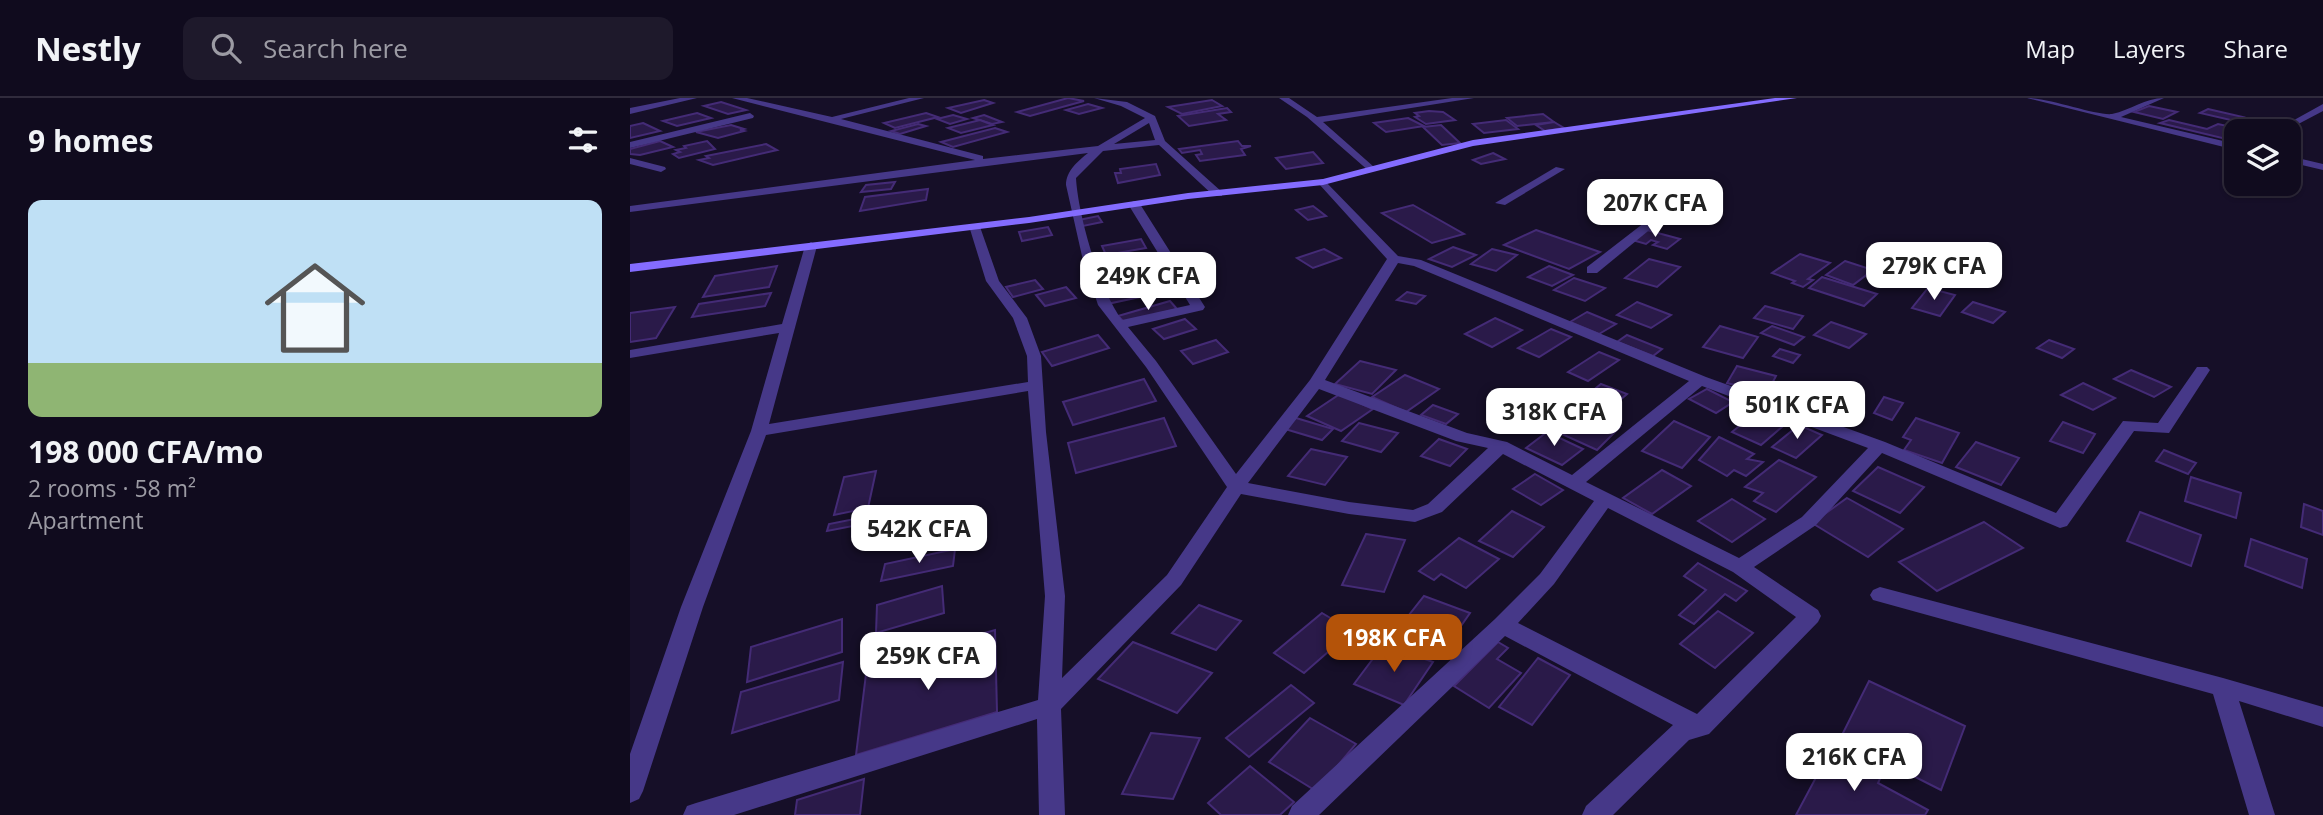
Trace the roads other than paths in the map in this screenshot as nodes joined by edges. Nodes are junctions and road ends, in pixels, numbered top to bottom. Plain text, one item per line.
1 (693, 98) edge
2 (736, 98) edge
3 (920, 98) edge
4 (1098, 98) edge
5 (1285, 98) edge
6 (1470, 98) edge
7 (1793, 98) edge
8 (2031, 98) edge
9 (2160, 98) edge
10 (1135, 101) dead end
11 (1124, 104) junction
12 (2323, 107) edge
13 (630, 111) edge
14 (750, 116) dead end
15 (2112, 117) junction
16 (1152, 118) junction
17 (2301, 119) edge
18 (829, 120) junction
19 (1315, 120) junction
20 (1161, 142) junction
21 (2224, 144) edge
22 (630, 145) edge
23 (1095, 153) junction
24 (630, 161) edge
25 (992, 161) junction
26 (2301, 162) edge
27 (2323, 167) edge
28 (661, 169) dead end
29 (1370, 169) junction
30 (1560, 169) dead end
31 (1323, 181) junction
32 (1218, 194) junction
33 (1501, 203) dead end
34 (1134, 204) junction
35 (1675, 204) dead end
36 (630, 209) edge
37 (1076, 212) junction
38 (975, 226) junction
39 (811, 246) junction
40 (1394, 259) junction
41 (630, 268) edge
42 (1592, 270) dead end
43 (1119, 326) junction
44 (788, 327) junction
45 (630, 354) edge
46 (2202, 370) dead end
47 (1700, 380) junction
48 (1316, 382) junction
49 (1036, 385) junction
50 (759, 431) junction
51 (1501, 446) junction
52 (1879, 446) junction
53 (1574, 482) junction
54 (1236, 487) junction
55 (1604, 500) junction
56 (1740, 567) junction
57 (1880, 595) dead end
58 (1503, 625) junction
59 (2222, 687) junction
60 (1049, 706) junction
61 (2323, 717) edge
62 (1700, 727) junction
63 (630, 791) edge
64 (696, 815) edge
65 (1052, 815) edge
66 (1301, 815) edge
67 (1595, 815) edge
68 (2262, 815) edge

1 - 13 street
2 - 18 street
3 - 18 street
4 - 11 street
5 - 19 street
6 - 19 street
7 - 29 street
8 - 15 street
9 - 15 street
10 - 11 street
11 - 16 street
12 - 17 street
14 - 22 street
15 - 21 street
16 - 20 street
16 - 23 street
18 - 25 street
19 - 29 street
20 - 23 street
20 - 32 street
23 - 25 street
23 - 37 street
24 - 28 street
25 - 36 street
26 - 27 street
29 - 31 street
30 - 33 street
31 - 32 street
31 - 40 street
32 - 34 street
34 - 37 street
34 - 43 street
35 - 42 street
37 - 38 street
37 - 43 street
38 - 39 street
38 - 49 street
39 - 41 street
39 - 44 street
40 - 47 street
40 - 48 street
43 - 54 street
44 - 45 street
44 - 50 street
46 - 52 street
47 - 52 street
47 - 53 street
48 - 51 street
48 - 54 street
49 - 50 street
49 - 60 street
50 - 63 street
51 - 53 street
51 - 54 street
52 - 56 street
53 - 55 street
54 - 60 street
55 - 56 street
55 - 58 street
56 - 62 street
57 - 59 street
58 - 62 street
58 - 66 street
59 - 61 street
59 - 68 street
60 - 64 street
60 - 65 street
62 - 67 street

